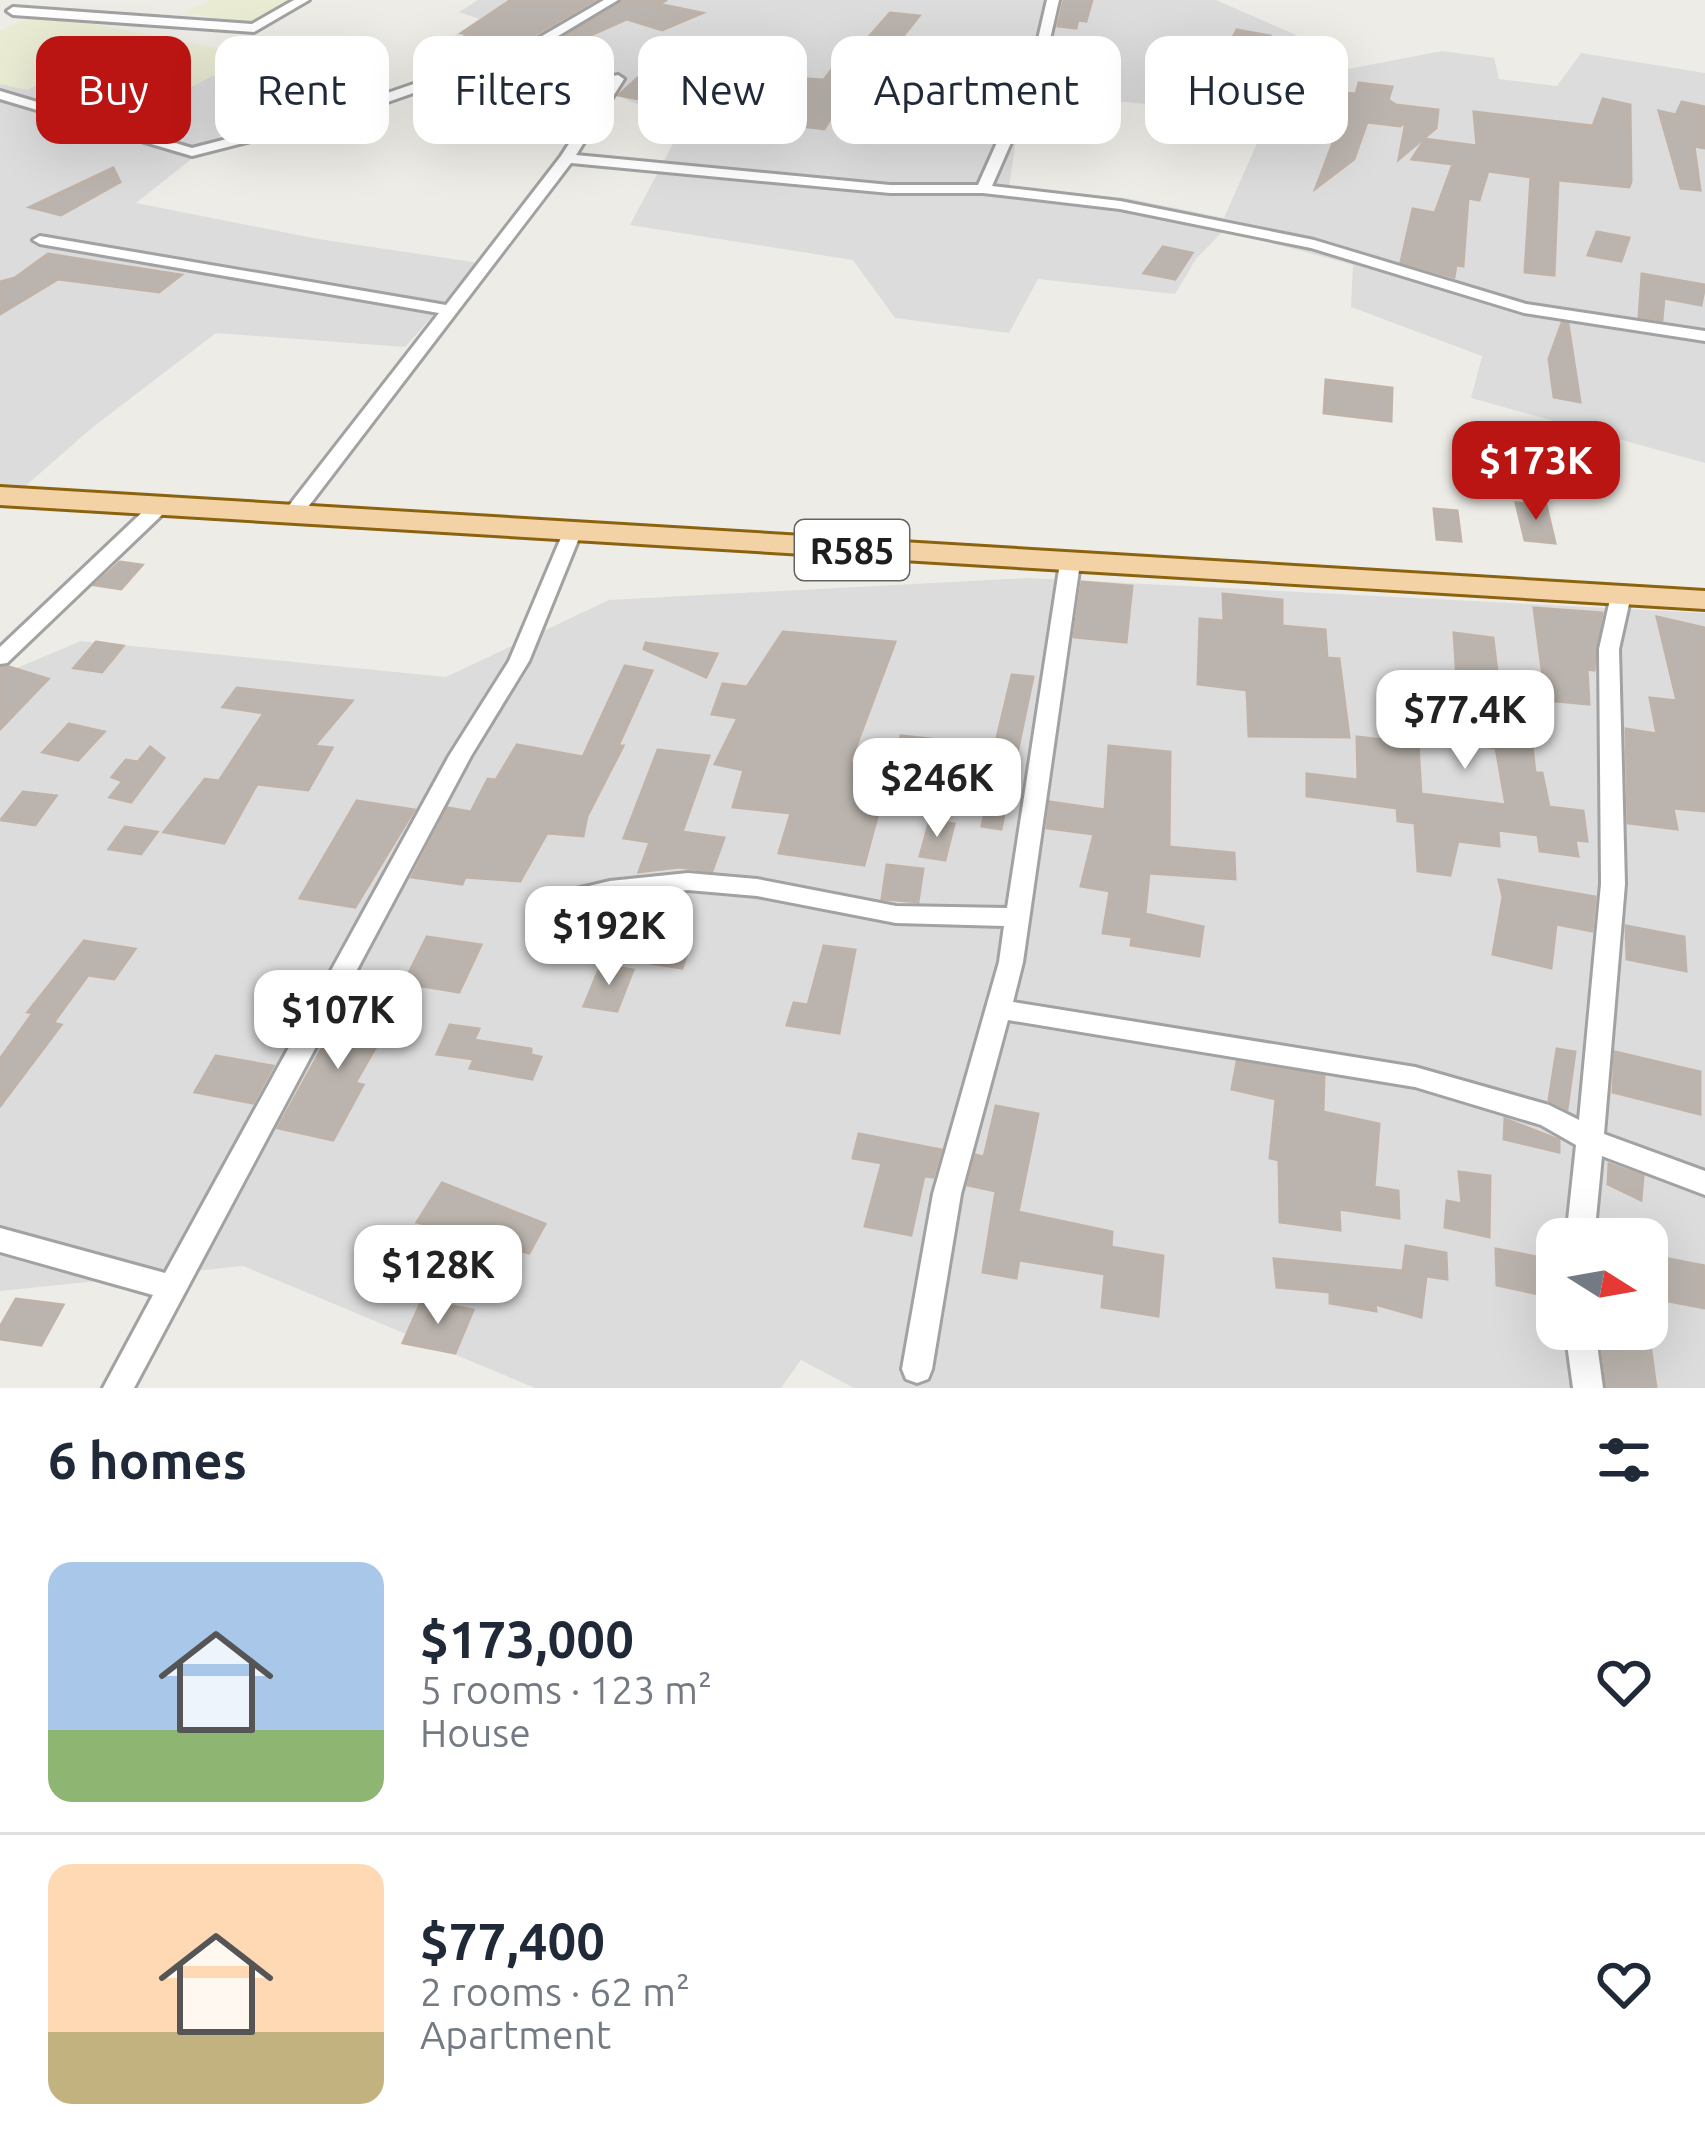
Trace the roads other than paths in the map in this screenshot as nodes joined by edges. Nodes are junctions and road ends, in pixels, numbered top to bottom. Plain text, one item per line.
1 (303, 0) edge
2 (612, 0) edge
3 (1053, 0) edge
4 (4, 13) edge
5 (618, 79) dead end
6 (0, 95) edge
7 (567, 158) junction
8 (983, 190) junction
9 (40, 240) dead end
10 (450, 310) junction
11 (1705, 336) edge
12 (0, 496) edge
13 (160, 507) junction
14 (291, 516) junction
15 (572, 533) junction
16 (1070, 563) junction
17 (1621, 596) junction
18 (1705, 600) edge
19 (0, 658) edge
20 (563, 900) dead end
21 (1017, 917) junction
22 (998, 1009) junction
23 (1594, 1142) junction
24 (1705, 1183) edge
25 (1583, 1218) edge
26 (0, 1240) edge
27 (172, 1288) junction
28 (1583, 1350) edge
29 (917, 1369) dead end
30 (118, 1388) edge
31 (1588, 1388) edge

1 - 4 street
2 - 6 street
3 - 8 street
5 - 7 street
7 - 8 street
7 - 10 street
8 - 11 street
9 - 10 street
10 - 14 street
12 - 13 main road, R585
13 - 14 main road, R585
13 - 19 street
14 - 15 main road, R585
15 - 16 main road, R585
15 - 27 street
16 - 17 main road, R585
16 - 21 street
17 - 18 main road, R585
17 - 23 street
20 - 21 street
21 - 22 street
22 - 23 street
22 - 29 street
23 - 24 street
23 - 25 street
26 - 27 street
27 - 30 street
28 - 31 street

